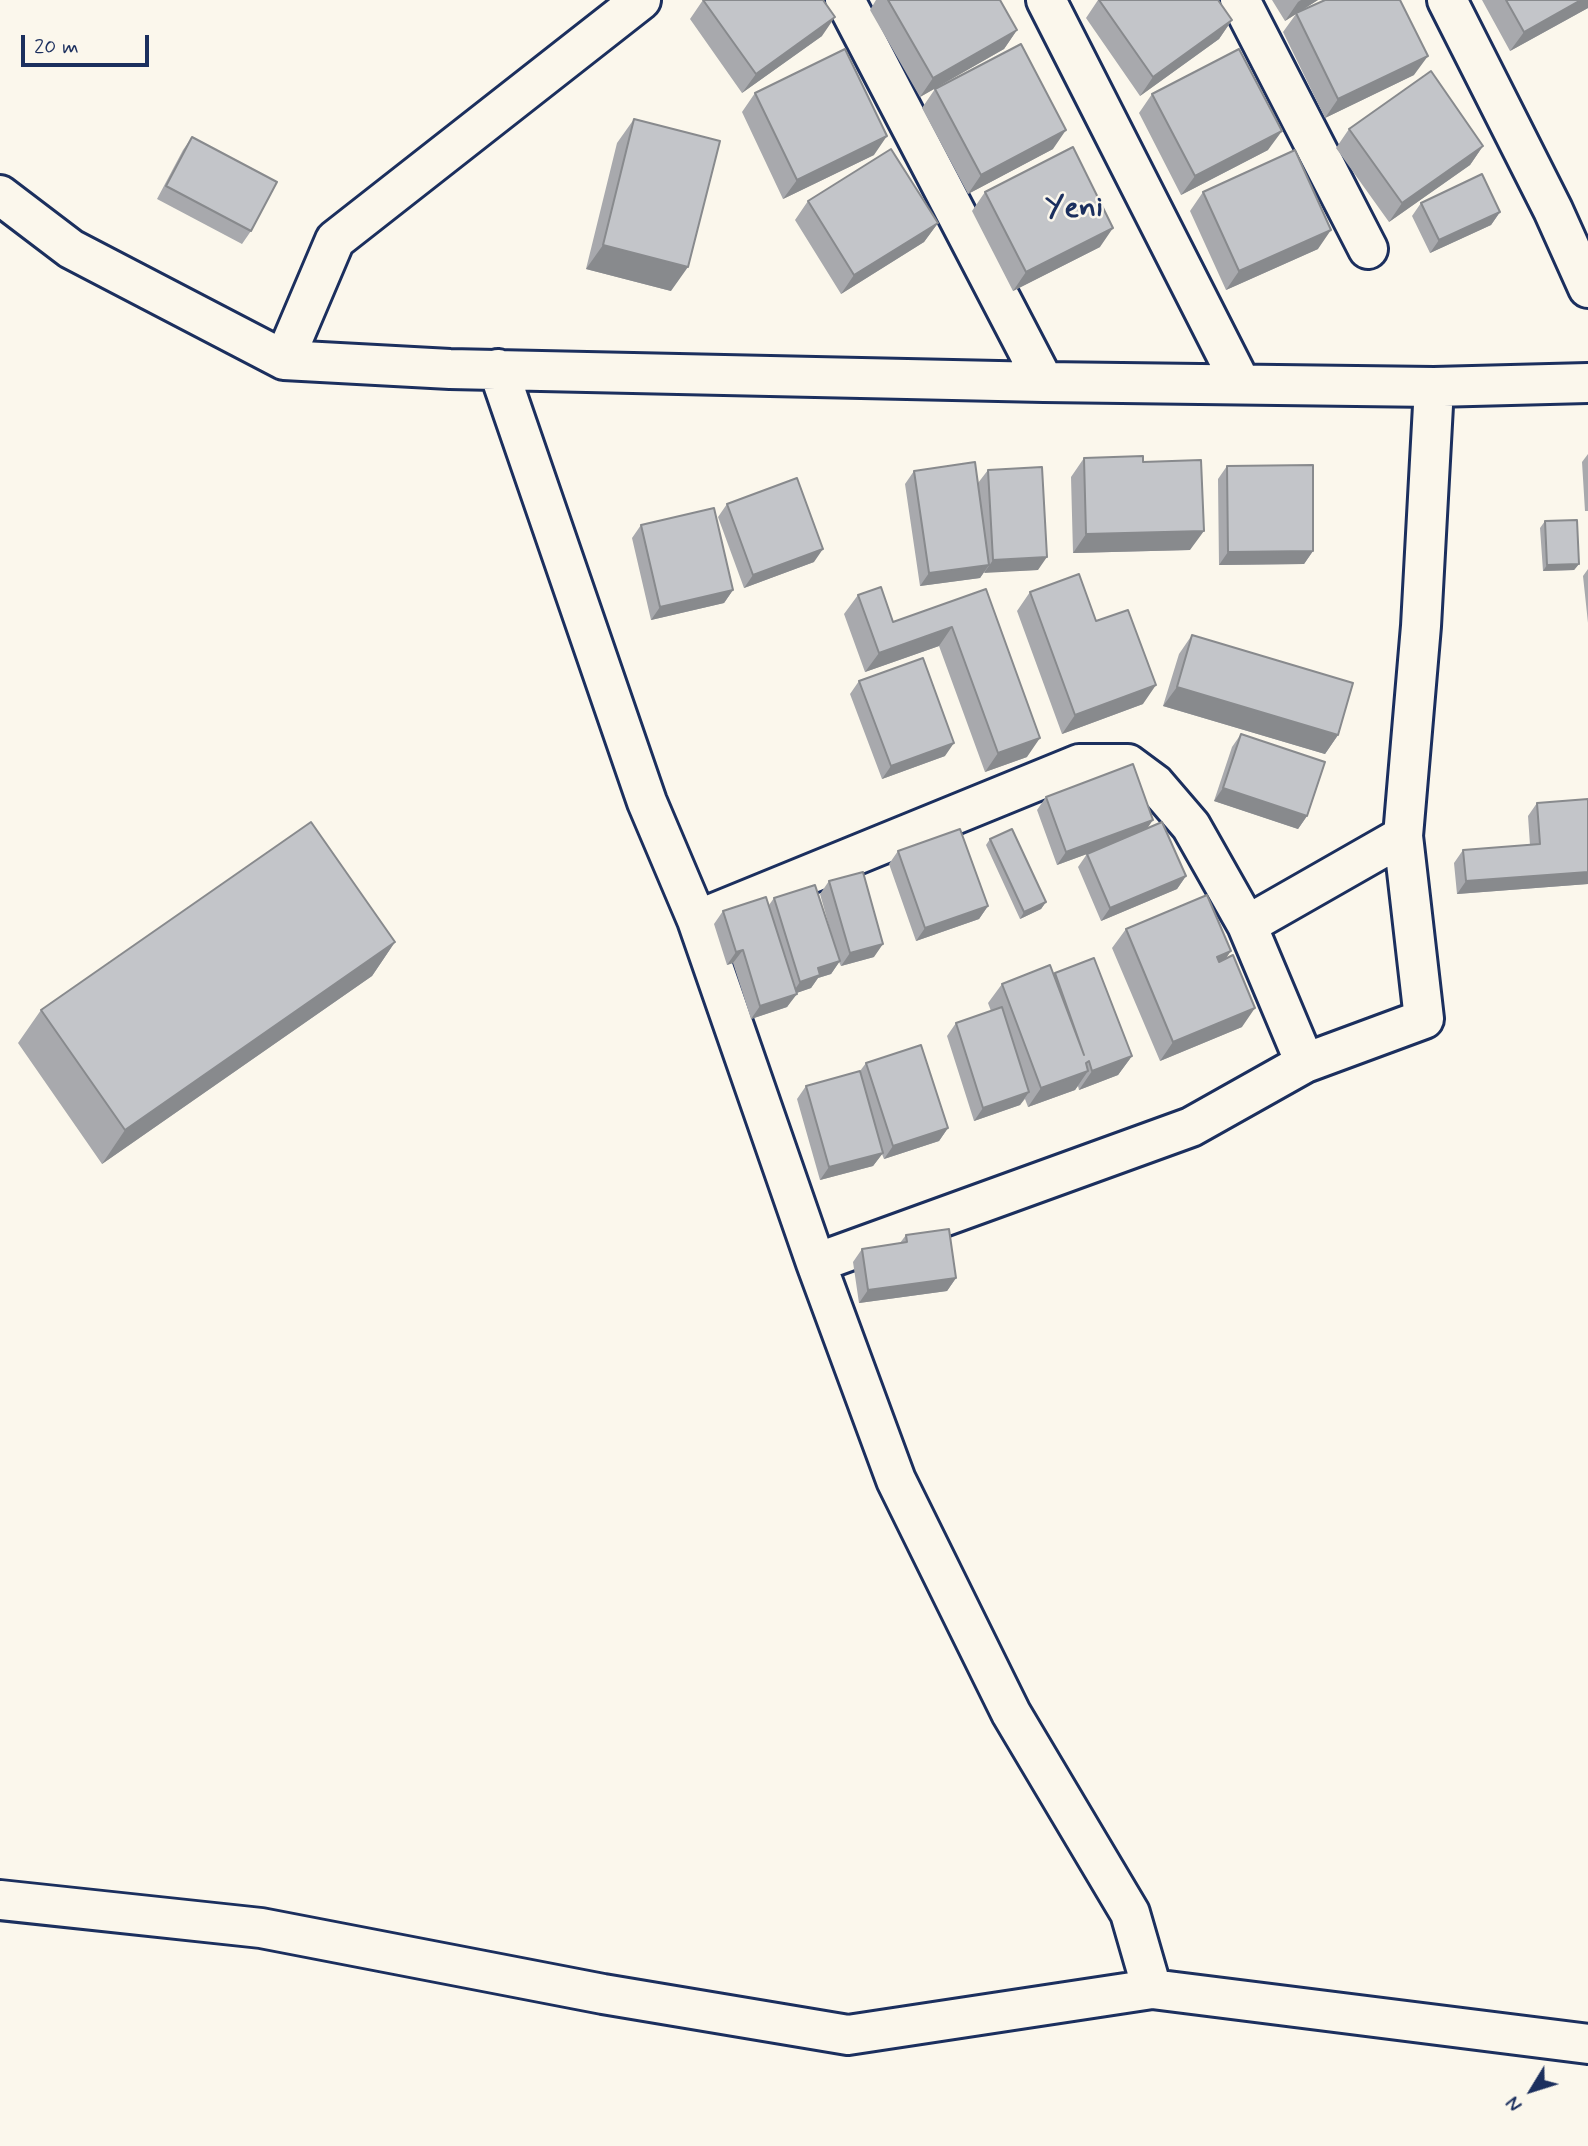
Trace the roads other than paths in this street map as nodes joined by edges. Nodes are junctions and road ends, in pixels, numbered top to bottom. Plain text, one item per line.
1 (641, 0) edge
2 (845, 0) edge
3 (1046, 0) edge
4 (1240, 0) edge
5 (1447, 0) edge
6 (0, 195) edge
7 (1368, 249) dead end
8 (1588, 289) edge
9 (284, 360) junction
10 (498, 369) junction
11 (1044, 382) junction
12 (1588, 383) edge
13 (1241, 384) junction
14 (1434, 387) junction
15 (1403, 836) junction
16 (697, 920) junction
17 (1247, 925) junction
18 (1305, 1063) junction
19 (816, 1263) junction
20 (0, 1900) edge
21 (1152, 1989) junction
22 (1588, 2044) edge

1 - 9 street
2 - 11 street
3 - 13 street
4 - 7 street
5 - 8 street
6 - 9 street
9 - 10 street
10 - 11 street
10 - 16 street
11 - 13 street
12 - 14 street
13 - 14 street
14 - 15 street
15 - 17 street
15 - 18 street
16 - 17 street
16 - 19 street
17 - 18 street
18 - 19 street
19 - 21 street
20 - 21 street
21 - 22 street

